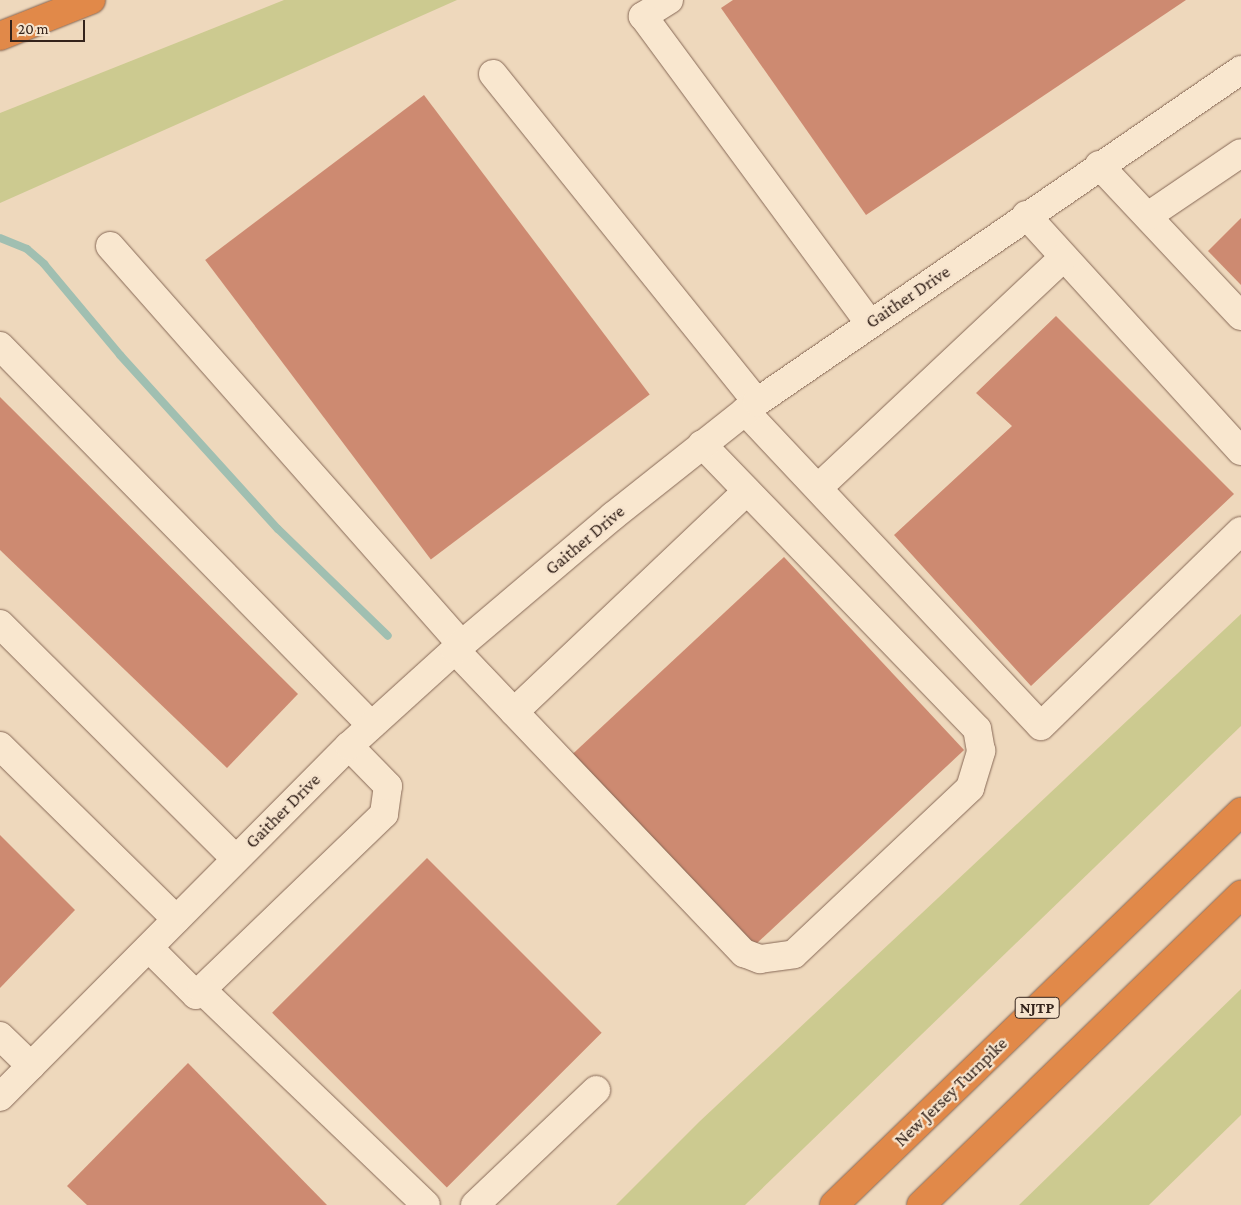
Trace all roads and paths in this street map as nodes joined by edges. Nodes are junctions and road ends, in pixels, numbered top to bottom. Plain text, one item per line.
1 (91, 0) edge
2 (669, 0) edge
3 (0, 36) edge
4 (1241, 70) edge
5 (493, 74) dead end
6 (1241, 153) edge
7 (1100, 165) junction
8 (1026, 215) junction
9 (1148, 216) junction
10 (110, 246) dead end
11 (1063, 258) junction
12 (1241, 316) edge
13 (869, 323) junction
14 (0, 346) edge
15 (751, 406) junction
16 (702, 444) junction
17 (1241, 451) edge
18 (819, 487) junction
19 (747, 491) junction
20 (1241, 531) edge
21 (0, 624) edge
22 (458, 648) junction
23 (514, 712) junction
24 (371, 725) junction
25 (0, 746) edge
26 (349, 746) junction
27 (1241, 812) edge
28 (235, 858) junction
29 (1241, 895) edge
30 (176, 919) junction
31 (149, 948) junction
32 (202, 990) junction
33 (0, 1036) edge
34 (31, 1066) junction
35 (596, 1090) dead end
36 (0, 1098) edge
37 (426, 1205) edge
38 (475, 1205) edge
39 (834, 1205) edge
40 (921, 1205) edge

1 - 3 highway
2 - 13 street
4 - 7 street, Gaither Drive
5 - 15 street
6 - 9 street
7 - 8 street, Gaither Drive
7 - 9 street
8 - 11 street
8 - 13 street, Gaither Drive
9 - 12 street
10 - 22 street
11 - 17 street
11 - 18 street
13 - 15 street, Gaither Drive
14 - 24 street
15 - 16 street, Gaither Drive
15 - 18 street
16 - 19 street
16 - 22 street, Gaither Drive
18 - 20 street
19 - 23 street
19 - 23 street
21 - 28 street
22 - 23 street
22 - 24 street, Gaither Drive
24 - 26 street, Gaither Drive
25 - 30 street
26 - 28 street, Gaither Drive
26 - 32 street
27 - 39 highway, New Jersey Turnpike / NJTP
28 - 30 street, Gaither Drive
29 - 40 highway
30 - 31 street, Gaither Drive
31 - 32 street
31 - 34 street, Gaither Drive
32 - 37 street
33 - 34 street
34 - 36 street, Gaither Drive
35 - 38 street

